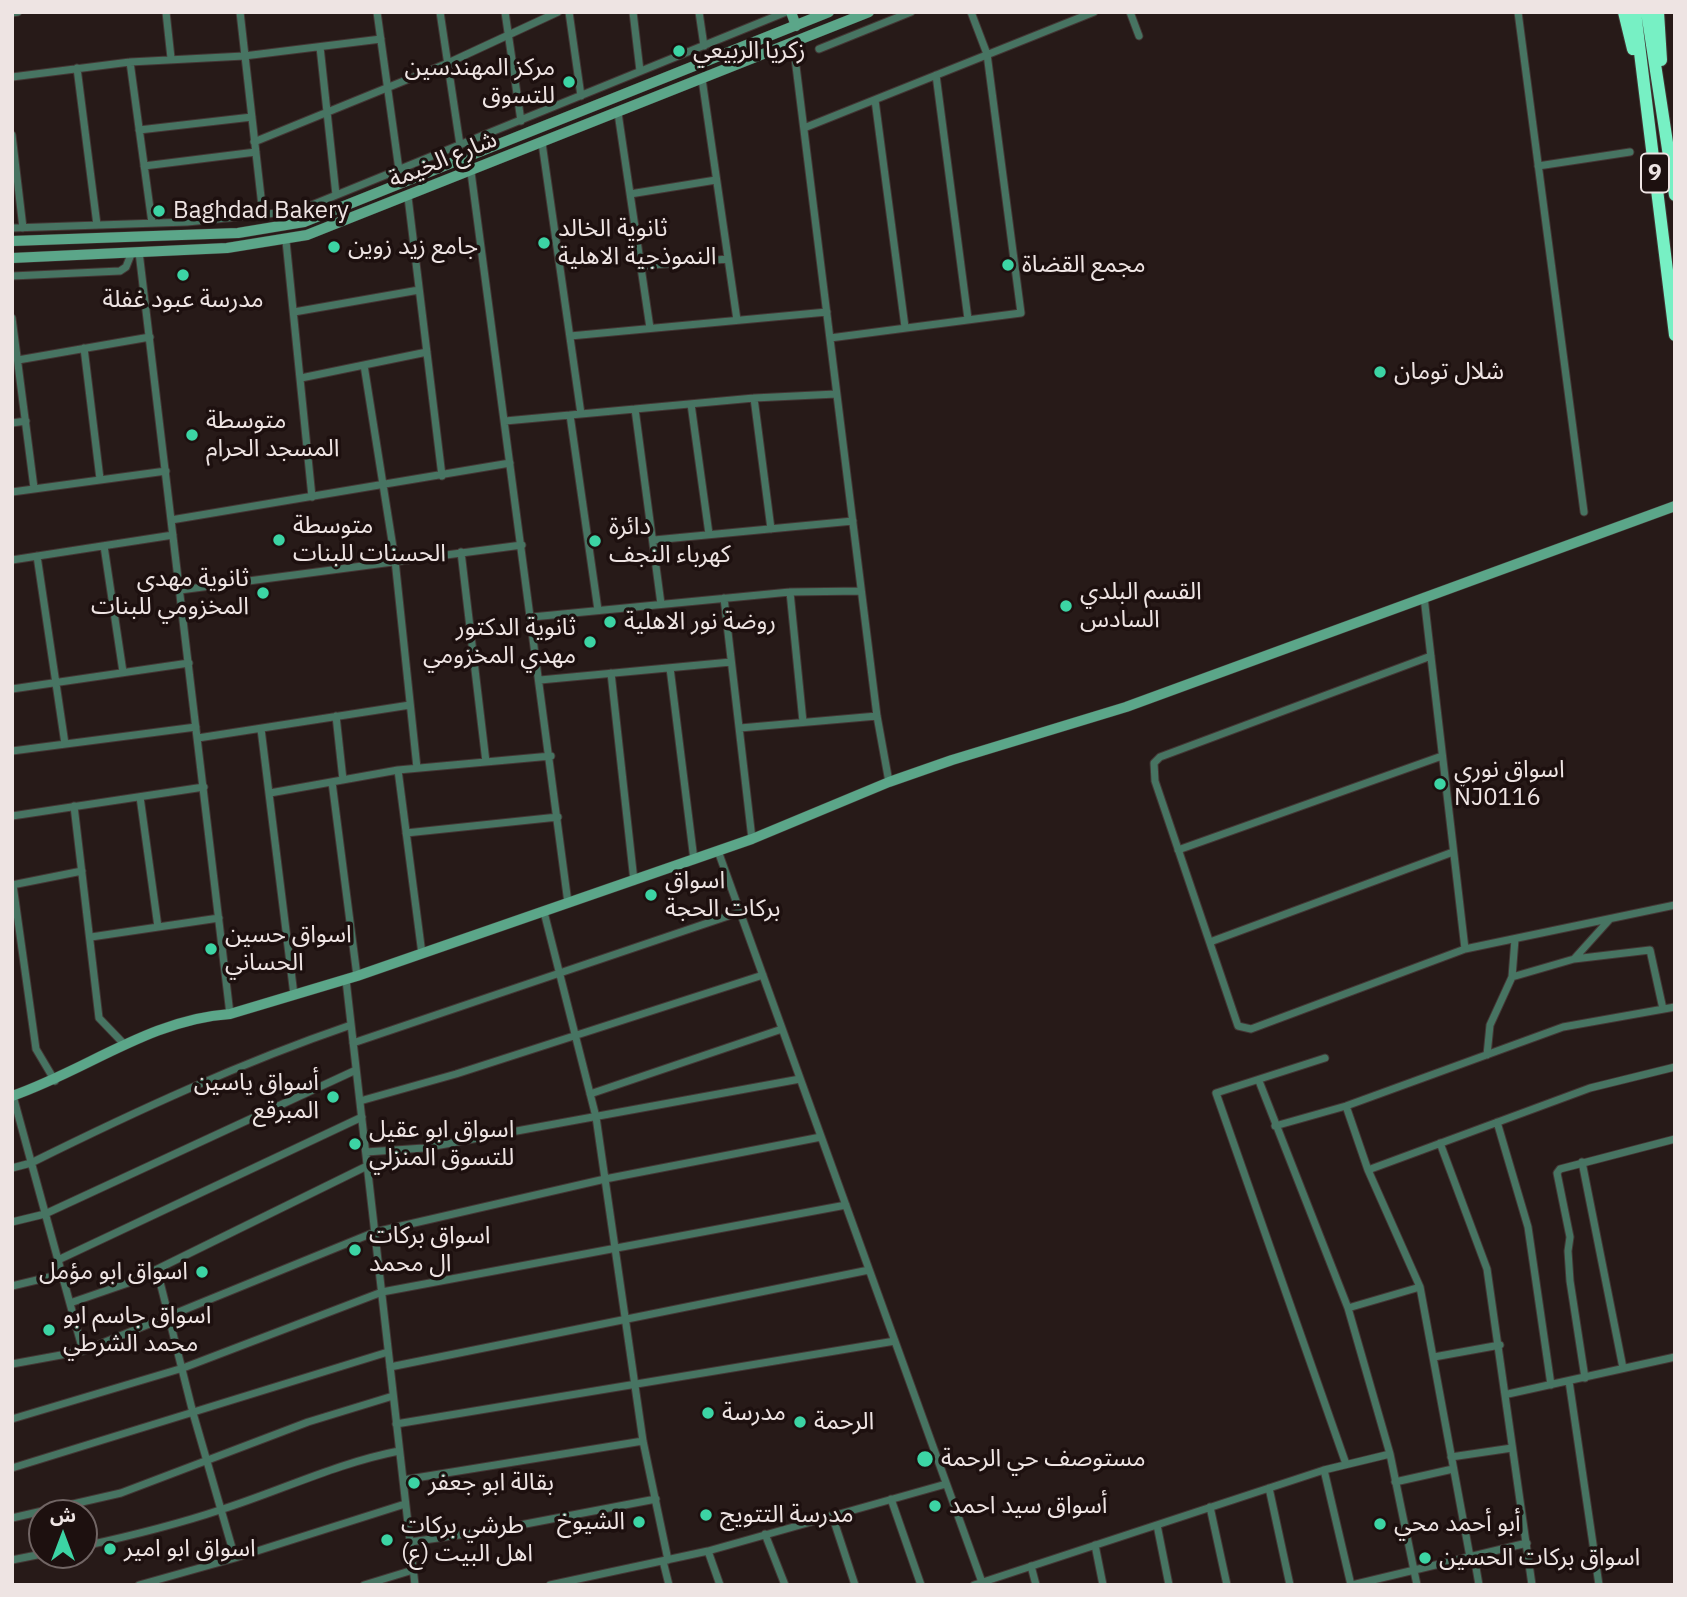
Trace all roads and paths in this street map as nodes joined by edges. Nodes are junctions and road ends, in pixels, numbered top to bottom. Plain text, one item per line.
1 (18, 12) edge
2 (166, 12) edge
3 (240, 12) edge
4 (377, 12) edge
5 (440, 12) edge
6 (505, 12) edge
7 (558, 12) edge
8 (569, 12) edge
9 (633, 12) edge
10 (699, 12) edge
11 (789, 12) edge
12 (829, 12) edge
13 (869, 12) edge
14 (911, 12) edge
15 (971, 12) edge
16 (1094, 12) edge
17 (1130, 12) edge
18 (1518, 12) edge
19 (1624, 12) edge
20 (1635, 12) edge
21 (1647, 12) edge
22 (1658, 12) edge
23 (12, 13) edge
24 (769, 16) edge
25 (796, 26) junction
26 (508, 34) junction
27 (1139, 36) dead end
28 (381, 39) junction
29 (793, 42) junction
30 (704, 46) junction
31 (320, 47) junction
32 (819, 49) dead end
33 (987, 54) junction
34 (244, 56) junction
35 (171, 58) junction
36 (130, 61) junction
37 (708, 61) junction
38 (448, 63) junction
39 (76, 68) junction
40 (640, 71) junction
41 (936, 75) junction
42 (12, 77) edge
43 (698, 80) junction
44 (652, 84) junction
45 (387, 88) junction
46 (581, 96) junction
47 (875, 100) junction
48 (634, 106) junction
49 (329, 113) junction
50 (618, 113) junction
51 (252, 117) junction
52 (1663, 120) junction
53 (521, 121) junction
54 (1648, 121) junction
55 (804, 128) junction
56 (139, 130) junction
57 (12, 135) edge
58 (254, 142) junction
59 (542, 143) junction
60 (460, 145) junction
61 (256, 152) junction
62 (1630, 152) dead end
63 (144, 166) junction
64 (1538, 166) junction
65 (399, 170) junction
66 (471, 172) junction
67 (716, 180) junction
68 (630, 194) junction
69 (336, 195) junction
70 (1675, 195) edge
71 (408, 197) junction
72 (263, 215) junction
73 (187, 222) junction
74 (152, 223) junction
75 (97, 225) junction
76 (12, 228) edge
77 (23, 228) junction
78 (187, 235) junction
79 (113, 237) junction
80 (42, 240) junction
81 (12, 241) edge
82 (286, 241) junction
83 (136, 252) junction
84 (106, 254) junction
85 (46, 256) junction
86 (12, 258) edge
87 (728, 259) junction
88 (641, 266) junction
89 (12, 276) edge
90 (419, 290) junction
91 (293, 312) junction
92 (827, 312) junction
93 (12, 318) edge
94 (968, 319) junction
95 (737, 320) junction
96 (905, 327) junction
97 (650, 328) junction
98 (570, 335) junction
99 (1675, 335) edge
100 (149, 337) junction
101 (14, 338) edge
102 (830, 338) junction
103 (84, 348) junction
104 (427, 352) junction
105 (18, 360) junction
106 (364, 365) junction
107 (301, 378) junction
108 (836, 394) junction
109 (754, 398) junction
110 (691, 404) junction
111 (635, 409) junction
112 (581, 414) junction
113 (570, 415) junction
114 (26, 421) junction
115 (505, 421) junction
116 (12, 424) edge
117 (510, 463) junction
118 (166, 471) junction
119 (442, 476) junction
120 (100, 479) junction
121 (382, 485) junction
122 (34, 488) junction
123 (12, 492) edge
124 (312, 497) junction
125 (1675, 506) edge
126 (1584, 512) dead end
127 (1675, 518) edge
128 (1644, 519) junction
129 (172, 520) junction
130 (853, 521) junction
131 (771, 529) junction
132 (709, 534) junction
133 (173, 535) junction
134 (654, 540) junction
135 (522, 545) junction
136 (104, 546) junction
137 (461, 552) junction
138 (37, 556) junction
139 (12, 560) edge
140 (395, 560) junction
141 (180, 590) junction
142 (861, 591) junction
143 (790, 592) junction
144 (1424, 597) junction
145 (724, 598) junction
146 (661, 604) junction
147 (598, 610) junction
148 (532, 617) junction
149 (1431, 656) junction
150 (731, 662) junction
151 (189, 663) junction
152 (670, 668) junction
153 (123, 672) junction
154 (611, 673) junction
155 (540, 680) junction
156 (54, 681) junction
157 (12, 689) edge
158 (410, 705) junction
159 (335, 716) junction
160 (877, 716) junction
161 (803, 722) junction
162 (196, 727) junction
163 (740, 728) junction
164 (261, 729) junction
165 (198, 738) junction
166 (65, 744) junction
167 (12, 751) edge
168 (1442, 756) junction
169 (551, 757) junction
170 (486, 762) junction
171 (417, 768) junction
172 (398, 770) junction
173 (343, 780) junction
174 (332, 782) junction
175 (888, 782) junction
176 (204, 788) junction
177 (270, 793) junction
178 (140, 797) junction
179 (74, 806) junction
180 (12, 816) edge
181 (558, 817) junction
182 (406, 833) junction
183 (752, 839) junction
184 (1178, 850) junction
185 (718, 852) junction
186 (1453, 852) junction
187 (694, 860) junction
188 (82, 871) junction
189 (634, 881) junction
190 (13, 885) edge
191 (568, 903) junction
192 (1675, 905) edge
193 (544, 912) junction
194 (740, 912) junction
195 (219, 918) junction
196 (1610, 919) junction
197 (158, 927) junction
198 (91, 937) junction
199 (1515, 939) junction
200 (1210, 942) junction
201 (1465, 949) junction
202 (422, 954) junction
203 (1574, 959) junction
204 (560, 974) junction
205 (762, 975) junction
206 (357, 976) junction
207 (1512, 977) junction
208 (346, 980) junction
209 (294, 995) junction
210 (1675, 1007) edge
211 (1663, 1009) junction
212 (230, 1014) junction
213 (351, 1026) junction
214 (782, 1029) junction
215 (576, 1036) junction
216 (353, 1043) junction
217 (125, 1045) junction
218 (1487, 1055) junction
219 (1325, 1058) dead end
220 (1675, 1067) edge
221 (356, 1070) junction
222 (800, 1079) junction
223 (55, 1080) junction
224 (1259, 1081) junction
225 (590, 1094) junction
226 (13, 1096) edge
227 (360, 1101) junction
228 (1346, 1106) junction
229 (596, 1116) junction
230 (362, 1117) junction
231 (1497, 1122) junction
232 (1275, 1126) junction
233 (821, 1137) junction
234 (1675, 1139) edge
235 (1440, 1143) junction
236 (366, 1152) junction
237 (31, 1163) junction
238 (1582, 1163) junction
239 (367, 1166) junction
240 (12, 1168) edge
241 (1368, 1170) junction
242 (605, 1179) junction
243 (846, 1205) junction
244 (45, 1214) junction
245 (12, 1222) edge
246 (375, 1232) junction
247 (617, 1248) junction
248 (58, 1260) junction
249 (157, 1270) junction
250 (869, 1270) junction
251 (61, 1274) junction
252 (12, 1286) edge
253 (1420, 1287) junction
254 (382, 1292) junction
255 (69, 1303) junction
256 (1348, 1308) junction
257 (170, 1316) junction
258 (624, 1320) junction
259 (895, 1341) junction
260 (1500, 1345) junction
261 (83, 1351) junction
262 (388, 1352) junction
263 (1434, 1357) junction
264 (1675, 1357) edge
265 (12, 1364) edge
266 (390, 1367) junction
267 (183, 1368) junction
268 (1623, 1368) junction
269 (1585, 1377) junction
270 (1569, 1381) junction
271 (1551, 1385) junction
272 (634, 1386) junction
273 (1508, 1394) junction
274 (393, 1396) junction
275 (193, 1413) junction
276 (12, 1419) edge
277 (396, 1424) junction
278 (643, 1441) junction
279 (1513, 1448) junction
280 (399, 1451) junction
281 (1390, 1454) junction
282 (1451, 1457) junction
283 (206, 1461) junction
284 (1346, 1464) junction
285 (12, 1468) edge
286 (1453, 1469) junction
287 (1324, 1470) junction
288 (403, 1480) junction
289 (1395, 1482) junction
290 (946, 1484) junction
291 (1269, 1488) junction
292 (656, 1499) junction
293 (891, 1499) junction
294 (405, 1504) junction
295 (1210, 1507) junction
296 (221, 1510) junction
297 (832, 1516) junction
298 (12, 1518) edge
299 (1157, 1525) junction
300 (765, 1534) junction
301 (98, 1542) edge
302 (410, 1542) junction
303 (1527, 1543) junction
304 (1095, 1545) junction
305 (708, 1551) junction
306 (1472, 1556) junction
307 (235, 1558) junction
308 (666, 1560) junction
309 (1031, 1566) junction
310 (413, 1570) junction
311 (1414, 1570) junction
312 (980, 1584) edge
313 (139, 1585) edge
314 (365, 1585) edge
315 (415, 1585) edge
316 (550, 1585) edge
317 (669, 1585) edge
318 (720, 1585) edge
319 (785, 1585) edge
320 (855, 1585) edge
321 (921, 1585) edge
322 (1036, 1585) edge
323 (1103, 1585) edge
324 (1169, 1585) edge
325 (1227, 1585) edge
326 (1290, 1585) edge
327 (1351, 1585) edge
328 (1417, 1585) edge
329 (1479, 1585) edge
330 (1532, 1585) edge
331 (1599, 1585) edge

1 - 23 street
2 - 35 street
3 - 34 street
4 - 28 street
5 - 38 street
6 - 26 street
7 - 26 street
8 - 46 street
9 - 40 street
10 - 30 street
11 - 24 street
11 - 25 street
12 - 25 street, شارع الخيمة
13 - 29 street, شارع الخيمة
14 - 32 street
15 - 33 street
16 - 33 street
17 - 27 street
18 - 64 street
19 - 54 highway
20 - 54 highway, 9
21 - 52 highway, 9
22 - 52 highway
24 - 30 street
25 - 37 street, شارع الخيمة
26 - 38 street
26 - 53 street
28 - 31 street
28 - 45 street
29 - 43 street, شارع الخيمة
29 - 55 street
30 - 40 street
31 - 34 street
31 - 49 street
33 - 41 street
33 - 94 street
34 - 35 street
34 - 51 street
35 - 36 street
36 - 39 street
36 - 56 street
37 - 43 street
37 - 44 street, شارع الخيمة
38 - 45 street
38 - 60 street
39 - 42 street
39 - 75 street
40 - 46 street
41 - 47 street
41 - 94 street
43 - 48 street, شارع الخيمة
43 - 67 street
44 - 48 street
44 - 78 street, شارع الخيمة
45 - 49 street
45 - 65 street
46 - 53 street
47 - 55 street
47 - 96 street
48 - 50 street, شارع الخيمة
49 - 58 street
49 - 69 street
50 - 59 street, شارع الخيمة
50 - 68 street
51 - 56 street
51 - 58 street
52 - 70 highway, 9
53 - 60 street
54 - 99 highway, 9
55 - 92 street
56 - 63 street
57 - 77 street
58 - 61 street
59 - 66 street, شارع الخيمة
59 - 98 street
60 - 65 street
61 - 63 street
61 - 72 street
62 - 64 street
63 - 74 street
64 - 126 street
65 - 69 street
66 - 71 street, شارع الخيمة
66 - 115 street
67 - 68 street
67 - 87 street
68 - 88 street
69 - 72 street
71 - 82 street, شارع الخيمة
71 - 90 street
72 - 73 street
73 - 74 street
73 - 78 street
74 - 75 street
75 - 77 street
76 - 77 street
78 - 79 street, شارع الخيمة
79 - 80 street, شارع الخيمة
79 - 84 street
80 - 81 street, شارع الخيمة
80 - 85 street
82 - 83 street, شارع الخيمة
82 - 91 street
83 - 84 street, شارع الخيمة
83 - 89 street
83 - 100 street
84 - 85 street, شارع الخيمة
85 - 86 street, شارع الخيمة
87 - 88 street
87 - 95 street
88 - 97 street
90 - 91 street
90 - 104 street
91 - 107 street
92 - 95 street
92 - 102 street
93 - 101 street
94 - 96 street
95 - 97 street
96 - 102 street
97 - 98 street
98 - 112 street
100 - 103 street
100 - 118 street
101 - 105 street
102 - 108 street
103 - 105 street
103 - 120 street
104 - 106 street
104 - 119 street
105 - 114 street
106 - 107 street
106 - 121 street
107 - 124 street
108 - 109 street
108 - 130 street
109 - 110 street
109 - 131 street
110 - 111 street
110 - 132 street
111 - 112 street
111 - 134 street
112 - 113 street
113 - 115 street
113 - 147 street
114 - 116 street
114 - 122 street
115 - 117 street
117 - 119 street
117 - 135 street
118 - 120 street
118 - 129 street
119 - 121 street
120 - 122 street
121 - 124 street
121 - 140 street
122 - 123 street
124 - 129 street
125 - 128 street
127 - 128 street
128 - 144 street
129 - 133 street
130 - 131 street
130 - 142 street
131 - 132 street
132 - 134 street
133 - 136 street
133 - 141 street
134 - 146 street
135 - 137 street
135 - 148 street
136 - 138 street
136 - 153 street
137 - 140 street
137 - 170 street
138 - 139 street
138 - 156 street
140 - 141 street
140 - 158 street
141 - 151 street
142 - 143 street
142 - 160 street
143 - 145 street
143 - 161 street
144 - 149 street
144 - 175 street
145 - 146 street
145 - 150 street
146 - 147 street
147 - 148 street
148 - 155 street
149 - 168 street
149 - 184 street
150 - 152 street
150 - 163 street
151 - 153 street
151 - 162 street
152 - 154 street
152 - 187 street
153 - 156 street
154 - 155 street
154 - 189 street
155 - 169 street
156 - 157 street
156 - 166 street
158 - 159 street
158 - 171 street
159 - 164 street
159 - 173 street
160 - 161 street
160 - 175 street
161 - 163 street
162 - 165 street
162 - 166 street
163 - 183 street
164 - 165 street
164 - 177 street
165 - 176 street
166 - 167 street
168 - 184 street
168 - 186 street
169 - 170 street
169 - 181 street
170 - 171 street
171 - 172 street
172 - 173 street
172 - 182 street
173 - 174 street
174 - 177 street
174 - 206 street
175 - 183 street
176 - 178 street
176 - 195 street
177 - 209 street
178 - 179 street
178 - 197 street
179 - 180 street
179 - 188 street
181 - 182 street
181 - 191 street
182 - 202 street
183 - 185 street
184 - 200 street
185 - 187 street
185 - 194 street
186 - 200 street
186 - 201 street
187 - 189 street
188 - 190 street
188 - 198 street
189 - 191 street
190 - 223 street
191 - 193 street
192 - 196 street
193 - 202 street
193 - 204 street
194 - 204 street
194 - 205 street
195 - 197 street
195 - 212 street
196 - 199 street
196 - 203 street
197 - 198 street
198 - 217 street
199 - 201 street
199 - 207 street
200 - 201 street
202 - 206 street
203 - 207 street
203 - 211 street
204 - 215 street
204 - 216 street
205 - 214 street
205 - 215 street
206 - 208 street
207 - 218 street
208 - 209 street
208 - 213 street
209 - 212 street
210 - 211 street
211 - 218 street
212 - 217 street
213 - 216 street
213 - 237 street
214 - 222 street
214 - 225 street
215 - 225 street
215 - 227 street
216 - 221 street
217 - 223 street
218 - 228 street
219 - 224 street
220 - 231 street
221 - 227 street
221 - 244 street
222 - 229 street
222 - 233 street
223 - 226 street
224 - 232 street
224 - 284 street
225 - 229 street
226 - 237 street
227 - 230 street
228 - 232 street
228 - 241 street
229 - 236 street
229 - 242 street
230 - 236 street
230 - 248 street
231 - 235 street
231 - 271 street
232 - 256 street
233 - 242 street
233 - 243 street
234 - 238 street
235 - 241 street
235 - 260 street
236 - 239 street
237 - 240 street
237 - 244 street
238 - 268 street
238 - 269 street
239 - 246 street
239 - 249 street
241 - 253 street
242 - 246 street
242 - 247 street
243 - 247 street
243 - 250 street
244 - 245 street
244 - 248 street
246 - 254 street
246 - 257 street
247 - 254 street
247 - 258 street
248 - 251 street
249 - 255 street
249 - 257 street
250 - 258 street
250 - 259 street
251 - 252 street
251 - 255 street
253 - 256 street
253 - 263 street
254 - 262 street
254 - 267 street
255 - 261 street
256 - 281 street
257 - 261 street
257 - 267 street
258 - 266 street
258 - 272 street
259 - 272 street
259 - 290 street
260 - 263 street
260 - 273 street
261 - 265 street
262 - 266 street
262 - 275 street
263 - 282 street
264 - 268 street
266 - 274 street
267 - 275 street
267 - 276 street
268 - 269 street
269 - 270 street
270 - 271 street
270 - 331 street
271 - 273 street
272 - 277 street
272 - 278 street
273 - 279 street
274 - 277 street
274 - 283 street
275 - 283 street
275 - 285 street
277 - 280 street
278 - 288 street
278 - 292 street
279 - 282 street
279 - 303 street
280 - 288 street
280 - 296 street
281 - 284 street
281 - 289 street
282 - 286 street
283 - 296 street
283 - 298 street
284 - 287 street
286 - 289 street
286 - 306 street
287 - 291 street
287 - 327 street
288 - 294 street
289 - 311 street
290 - 293 street
290 - 312 street
291 - 295 street
291 - 326 street
292 - 302 street
292 - 308 street
293 - 297 street
293 - 321 street
294 - 302 street
294 - 307 street
295 - 299 street
295 - 325 street
296 - 301 street
296 - 307 street
297 - 300 street
297 - 320 street
299 - 304 street
299 - 324 street
300 - 305 street
300 - 319 street
302 - 310 street
303 - 306 street
303 - 330 street
304 - 309 street
304 - 323 street
305 - 308 street
305 - 318 street
306 - 311 street
306 - 329 street
307 - 313 street
308 - 316 street
308 - 317 street
309 - 312 street
309 - 322 street
310 - 314 street
310 - 315 street
311 - 327 street
311 - 328 street

